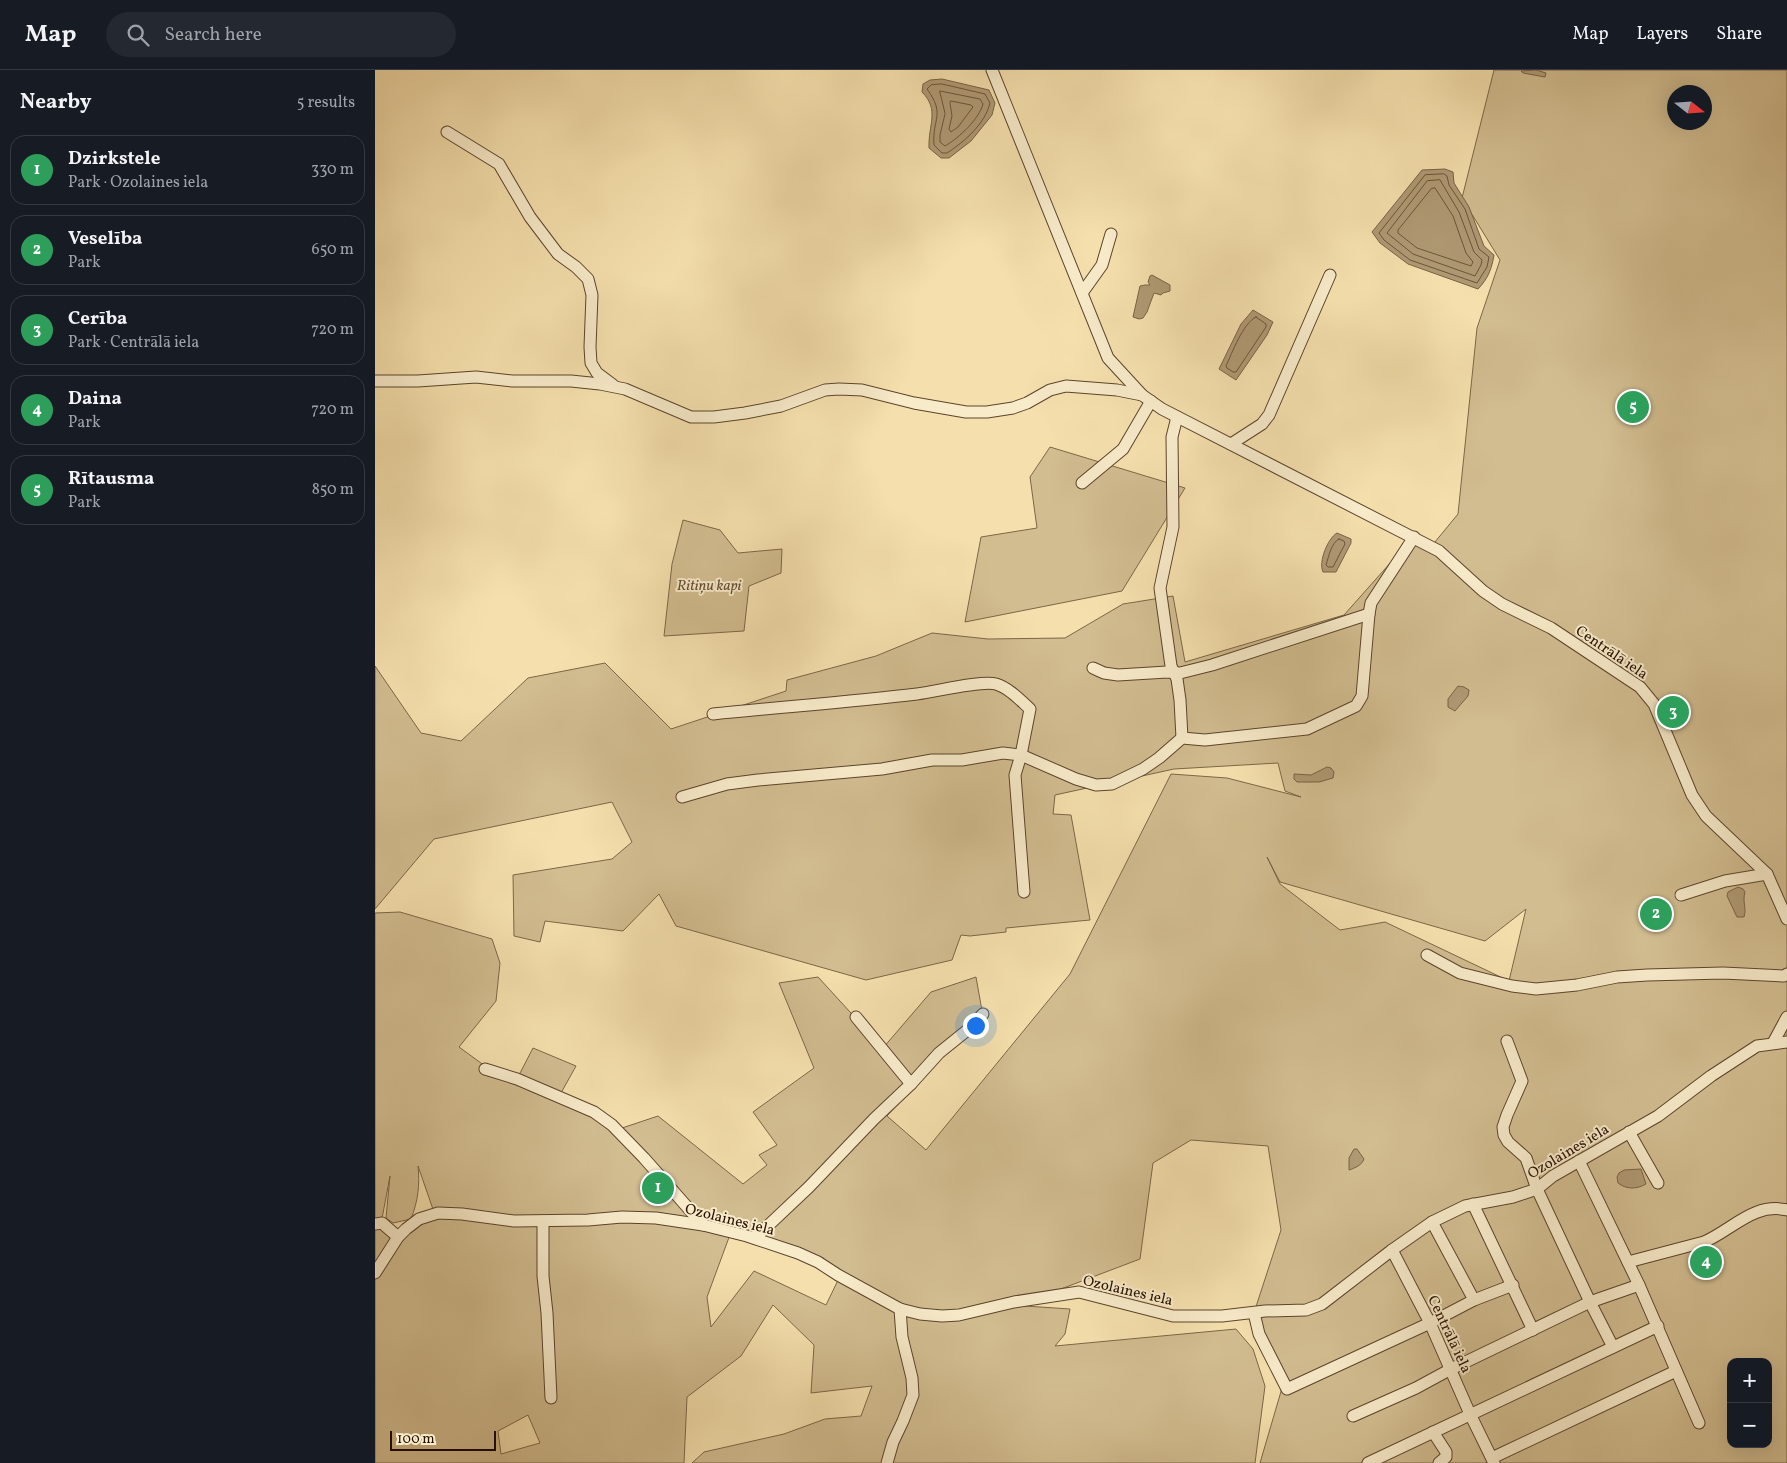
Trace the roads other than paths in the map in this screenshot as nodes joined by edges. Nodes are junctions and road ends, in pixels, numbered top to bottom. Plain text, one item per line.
1 (991, 70) edge
2 (447, 132) dead end
3 (1111, 234) dead end
4 (1330, 275) dead end
5 (1082, 292) junction
6 (1124, 376) junction
7 (375, 381) edge
8 (616, 387) junction
9 (1117, 390) junction
10 (1147, 398) junction
11 (1177, 417) junction
12 (1231, 444) junction
13 (1082, 483) dead end
14 (1413, 538) junction
15 (1369, 614) junction
16 (1093, 668) dead end
17 (1174, 672) junction
18 (713, 714) dead end
19 (1182, 738) junction
20 (1021, 755) junction
21 (682, 797) dead end
22 (1767, 874) junction
23 (1024, 892) dead end
24 (1681, 894) dead end
25 (1787, 919) edge
26 (1427, 955) dead end
27 (1787, 974) edge
28 (983, 1014) dead end
29 (856, 1017) dead end
30 (1787, 1017) edge
31 (1507, 1041) dead end
32 (1787, 1042) edge
33 (1773, 1044) junction
34 (485, 1069) dead end
35 (911, 1084) junction
36 (1629, 1132) junction
37 (1579, 1161) junction
38 (1658, 1183) dead end
39 (1537, 1189) junction
40 (1473, 1204) junction
41 (1787, 1210) edge
42 (543, 1221) junction
43 (1433, 1222) junction
44 (375, 1224) edge
45 (703, 1225) junction
46 (399, 1237) junction
47 (755, 1238) junction
48 (1392, 1250) junction
49 (1628, 1262) junction
50 (375, 1272) edge
51 (1639, 1284) junction
52 (1513, 1285) junction
53 (1474, 1300) junction
54 (1590, 1302) junction
55 (901, 1309) junction
56 (1254, 1312) junction
57 (1430, 1323) junction
58 (1658, 1326) junction
59 (1533, 1330) junction
60 (1613, 1347) junction
61 (1451, 1369) junction
62 (1677, 1371) junction
63 (551, 1398) dead end
64 (1470, 1414) junction
65 (1353, 1416) dead end
66 (1699, 1423) dead end
67 (1433, 1432) junction
68 (1443, 1460) edge
69 (1493, 1461) edge
70 (887, 1463) edge
71 (1368, 1463) edge

1 - 5 street
2 - 8 street
3 - 5 street
4 - 12 street
5 - 6 street
6 - 9 street
6 - 10 street
7 - 8 street
8 - 9 street
9 - 10 street
10 - 11 street, Centrālā iela
10 - 13 street
11 - 12 street, Centrālā iela
11 - 17 street
12 - 14 street, Centrālā iela
14 - 15 street
14 - 22 street, Centrālā iela
15 - 17 street
15 - 19 street
16 - 17 street
17 - 19 street
18 - 20 street
19 - 20 street
20 - 21 street
20 - 23 street
22 - 24 street
22 - 25 street, Centrālā iela
26 - 27 street
28 - 35 street
29 - 35 street
30 - 33 street
31 - 39 street
32 - 33 street, Ozolaines iela
33 - 36 street, Ozolaines iela
34 - 45 street
35 - 47 street
36 - 37 street, Ozolaines iela
36 - 38 street
37 - 39 street, Ozolaines iela
37 - 49 street
39 - 40 street, Ozolaines iela
39 - 54 street
40 - 43 street, Ozolaines iela
40 - 52 street
41 - 49 street
42 - 45 street, Ozolaines iela
42 - 46 street, Ozolaines iela
42 - 63 street
43 - 48 street, Ozolaines iela
43 - 53 street
44 - 46 street
45 - 47 street, Ozolaines iela
46 - 50 street, Ozolaines iela
47 - 55 street, Ozolaines iela
48 - 56 street, Ozolaines iela
48 - 57 street, Centrālā iela
49 - 51 street
51 - 54 street
51 - 58 street
52 - 53 street
52 - 59 street
53 - 57 street
54 - 59 street
54 - 60 street
55 - 56 street, Ozolaines iela
55 - 70 street
56 - 57 street
57 - 61 street, Centrālā iela
58 - 60 street
58 - 62 street
59 - 61 street
60 - 64 street
61 - 64 street, Centrālā iela
61 - 65 street
62 - 66 street
62 - 69 street
64 - 67 street
64 - 69 street, Centrālā iela
67 - 68 street
67 - 71 street

